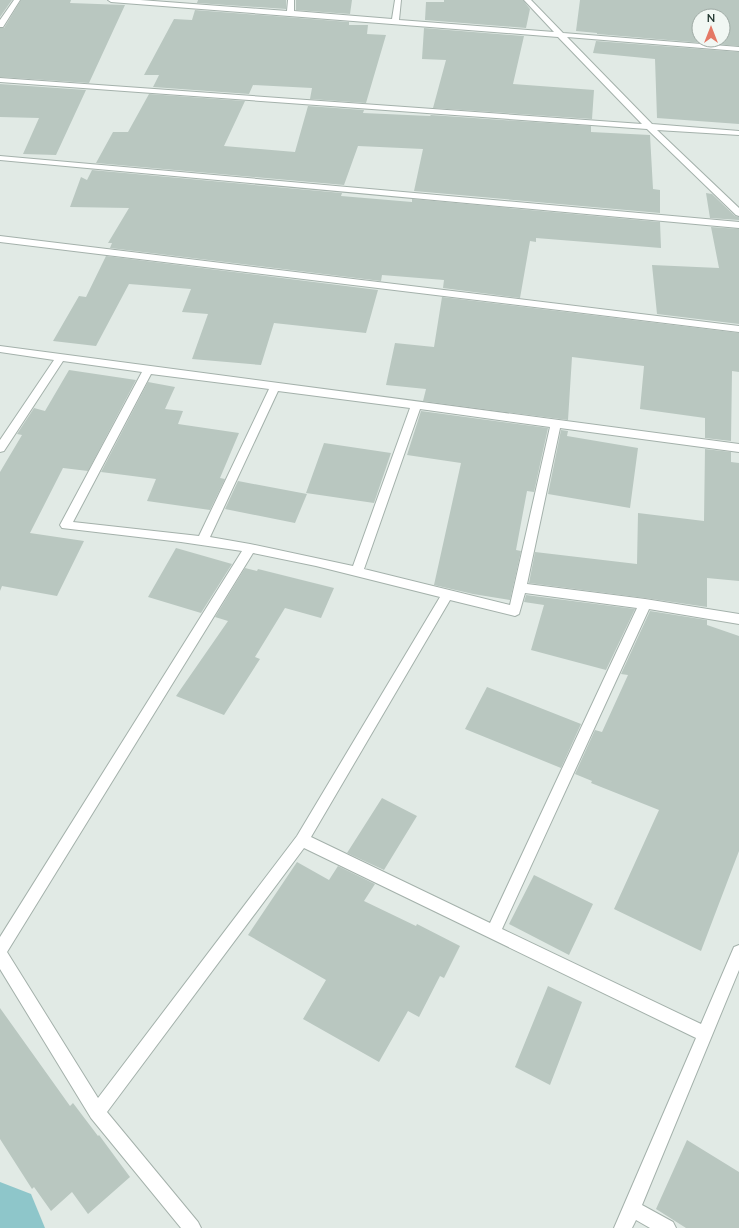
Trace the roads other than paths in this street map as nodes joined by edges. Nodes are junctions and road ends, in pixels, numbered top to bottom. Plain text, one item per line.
1 (17, 0) edge
2 (111, 0) edge
3 (120, 0) edge
4 (291, 0) edge
5 (398, 0) edge
6 (527, 0) edge
7 (290, 13) junction
8 (395, 22) junction
9 (0, 25) edge
10 (561, 35) junction
11 (739, 49) edge
12 (0, 80) edge
13 (649, 126) junction
14 (739, 133) edge
15 (0, 158) edge
16 (739, 212) edge
17 (739, 225) edge
18 (0, 239) edge
19 (739, 329) edge
20 (0, 349) edge
21 (60, 358) junction
22 (148, 370) junction
23 (275, 387) junction
24 (416, 405) junction
25 (556, 424) junction
26 (0, 448) edge
27 (739, 448) edge
28 (203, 540) junction
29 (250, 548) junction
30 (357, 571) junction
31 (520, 588) junction
32 (447, 595) junction
33 (645, 604) junction
34 (739, 619) edge
35 (302, 840) junction
36 (493, 932) junction
37 (0, 950) edge
38 (739, 952) edge
39 (0, 955) edge
40 (705, 1034) junction
41 (97, 1112) junction
42 (632, 1209) junction
43 (192, 1228) edge
44 (623, 1228) edge
45 (668, 1228) edge

1 - 9 street
2 - 3 street
3 - 7 street
4 - 7 street
5 - 8 street
6 - 10 street
7 - 8 street
8 - 10 street
10 - 11 street
10 - 13 street
12 - 13 street
13 - 14 street
13 - 16 street
15 - 17 street
18 - 19 street
20 - 21 street
21 - 22 street
21 - 26 street
22 - 23 street
22 - 28 street
23 - 24 street
23 - 28 street
24 - 25 street
24 - 30 street
25 - 27 street
25 - 31 street
28 - 29 street
29 - 30 street
29 - 37 street
30 - 32 street
31 - 32 street
31 - 33 street
32 - 35 street
33 - 34 street
33 - 36 street
35 - 36 street
35 - 41 street
36 - 40 street
38 - 40 street
39 - 41 street
40 - 42 street
41 - 43 street
42 - 44 street
42 - 45 street

